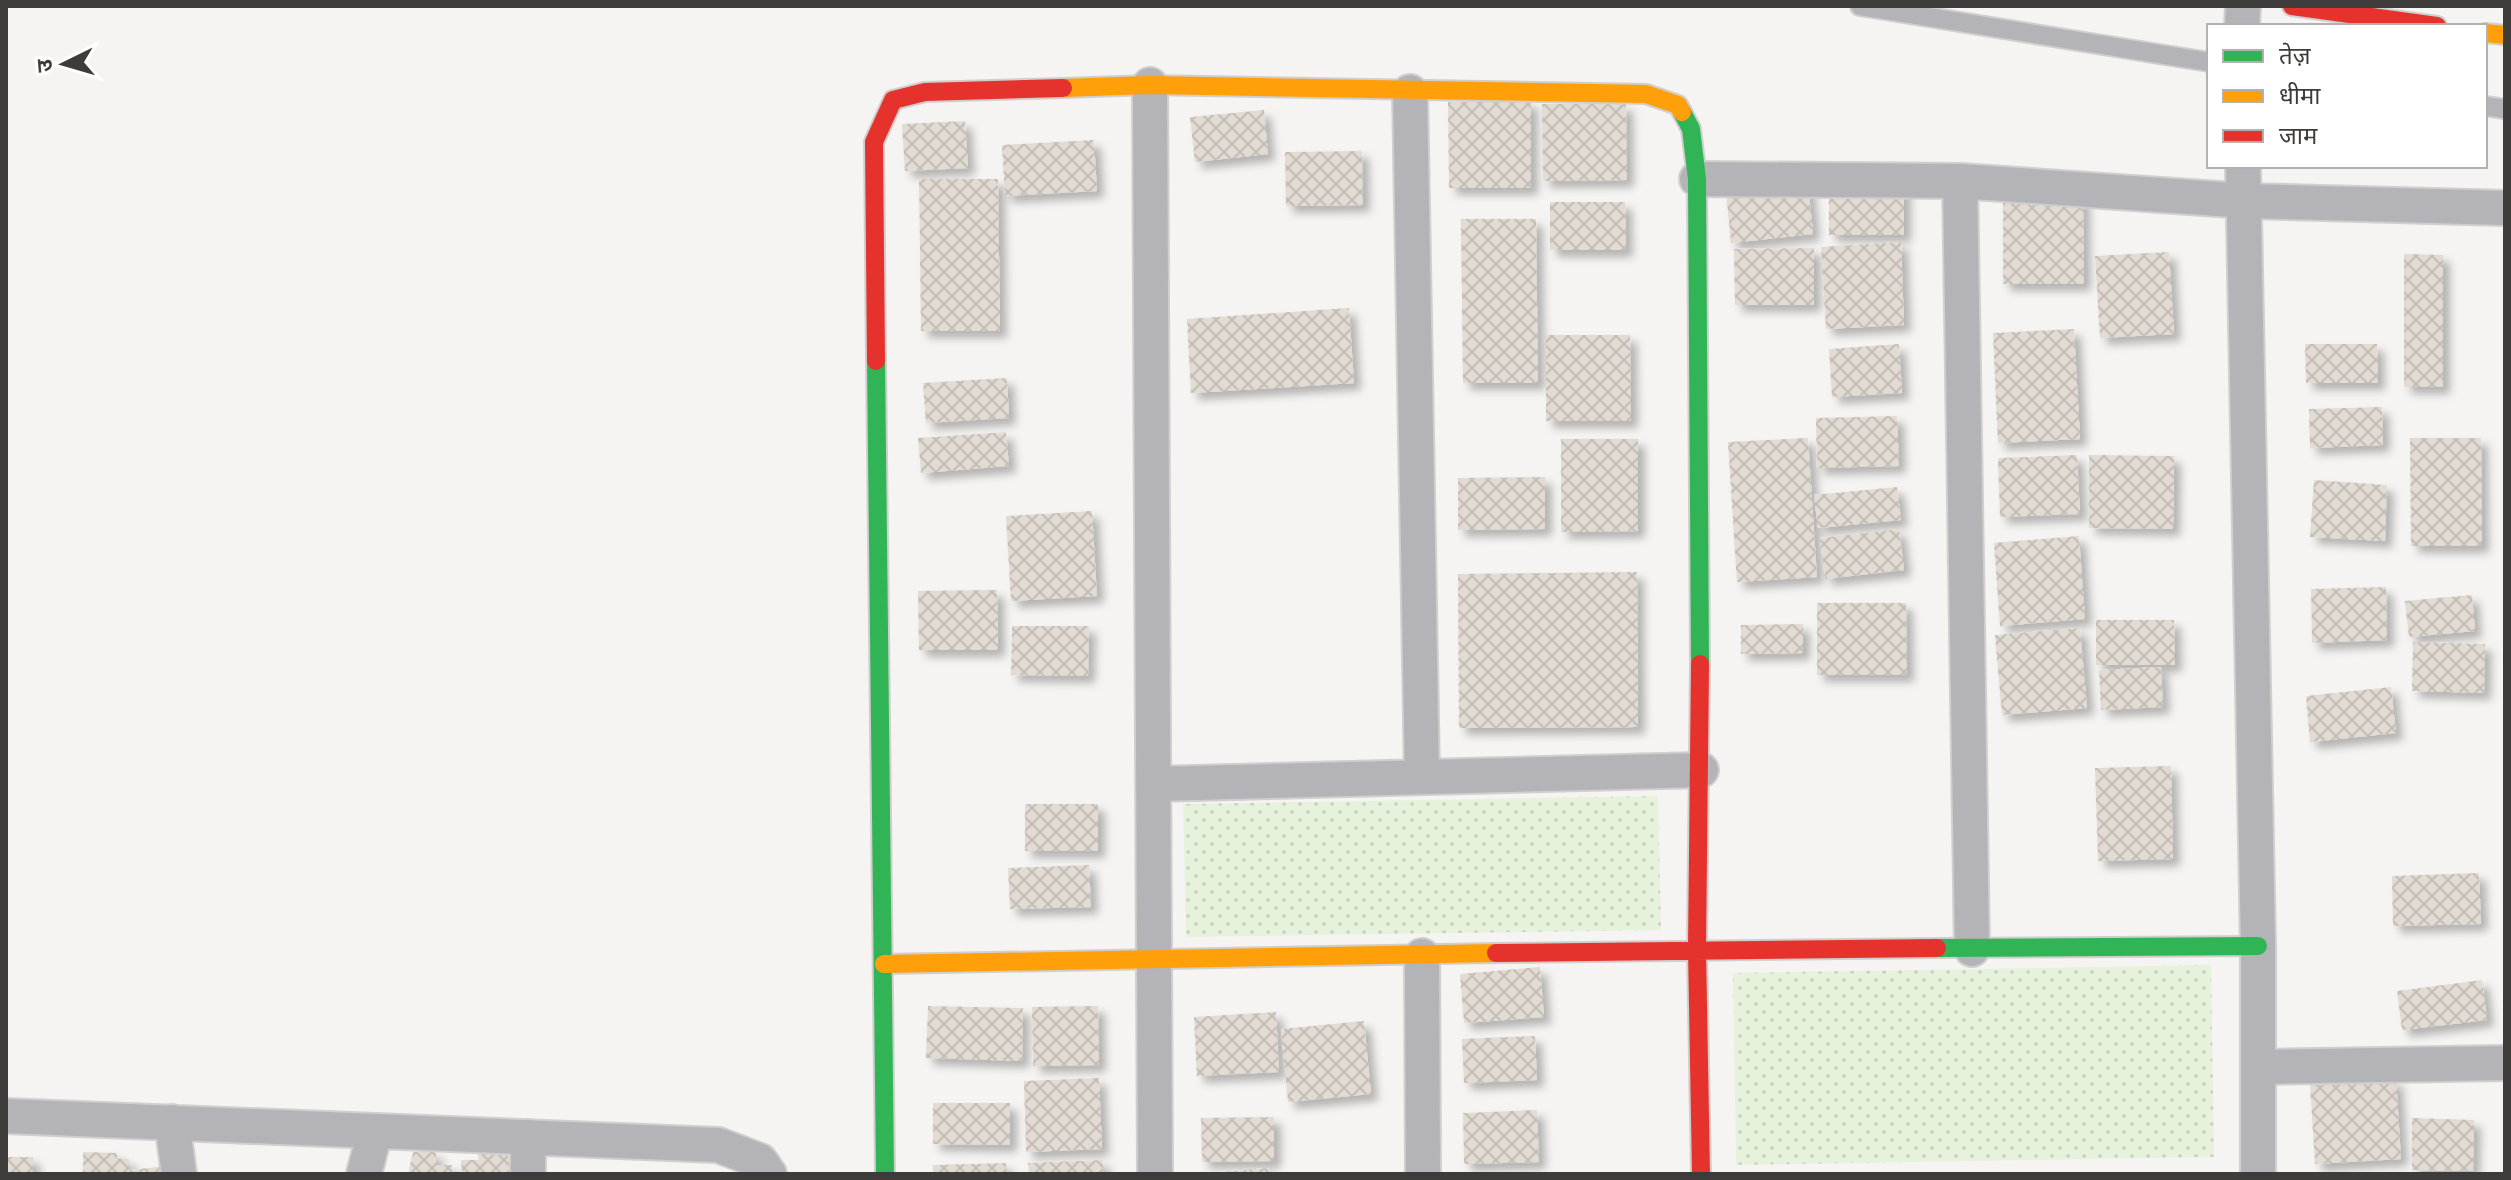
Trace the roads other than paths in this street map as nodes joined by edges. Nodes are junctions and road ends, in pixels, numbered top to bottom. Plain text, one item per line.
1 (1860, 6) edge
2 (2292, 6) edge
3 (2422, 24) edge
4 (2207, 62) edge
5 (1150, 85) junction
6 (1410, 92) junction
7 (2243, 168) edge
8 (1697, 179) junction
9 (1960, 181) junction
10 (2247, 201) junction
11 (2505, 208) edge
12 (1701, 770) junction
13 (1422, 777) junction
14 (1155, 784) junction
15 (2258, 946) junction
16 (1697, 949) junction
17 (1972, 949) junction
18 (1422, 956) junction
19 (1155, 960) junction
20 (884, 964) junction
21 (2505, 1063) edge
22 (2259, 1067) junction
23 (6, 1116) edge
24 (172, 1122) junction
25 (375, 1131) junction
26 (528, 1137) junction
27 (179, 1174) edge
28 (364, 1174) edge
29 (528, 1174) edge
30 (769, 1174) edge
31 (885, 1174) edge
32 (1155, 1174) edge
33 (1423, 1174) edge
34 (1701, 1174) edge
35 (2258, 1174) edge

1 - 4 lane
2 - 3 street
5 - 6 street
5 - 14 street
5 - 20 street
6 - 8 street
6 - 13 street
7 - 10 street
8 - 9 street
8 - 12 street
9 - 10 street
9 - 17 street
10 - 11 street
10 - 15 street
12 - 13 street
12 - 16 street
13 - 14 street
14 - 19 street
15 - 17 street
15 - 22 street
16 - 17 street
16 - 18 street
16 - 34 street
18 - 19 street
18 - 33 street
19 - 20 street
19 - 32 street
20 - 31 street
21 - 22 street
22 - 35 street
23 - 24 street
24 - 25 street
24 - 27 street
25 - 26 street
25 - 28 street
26 - 29 street
26 - 30 street

